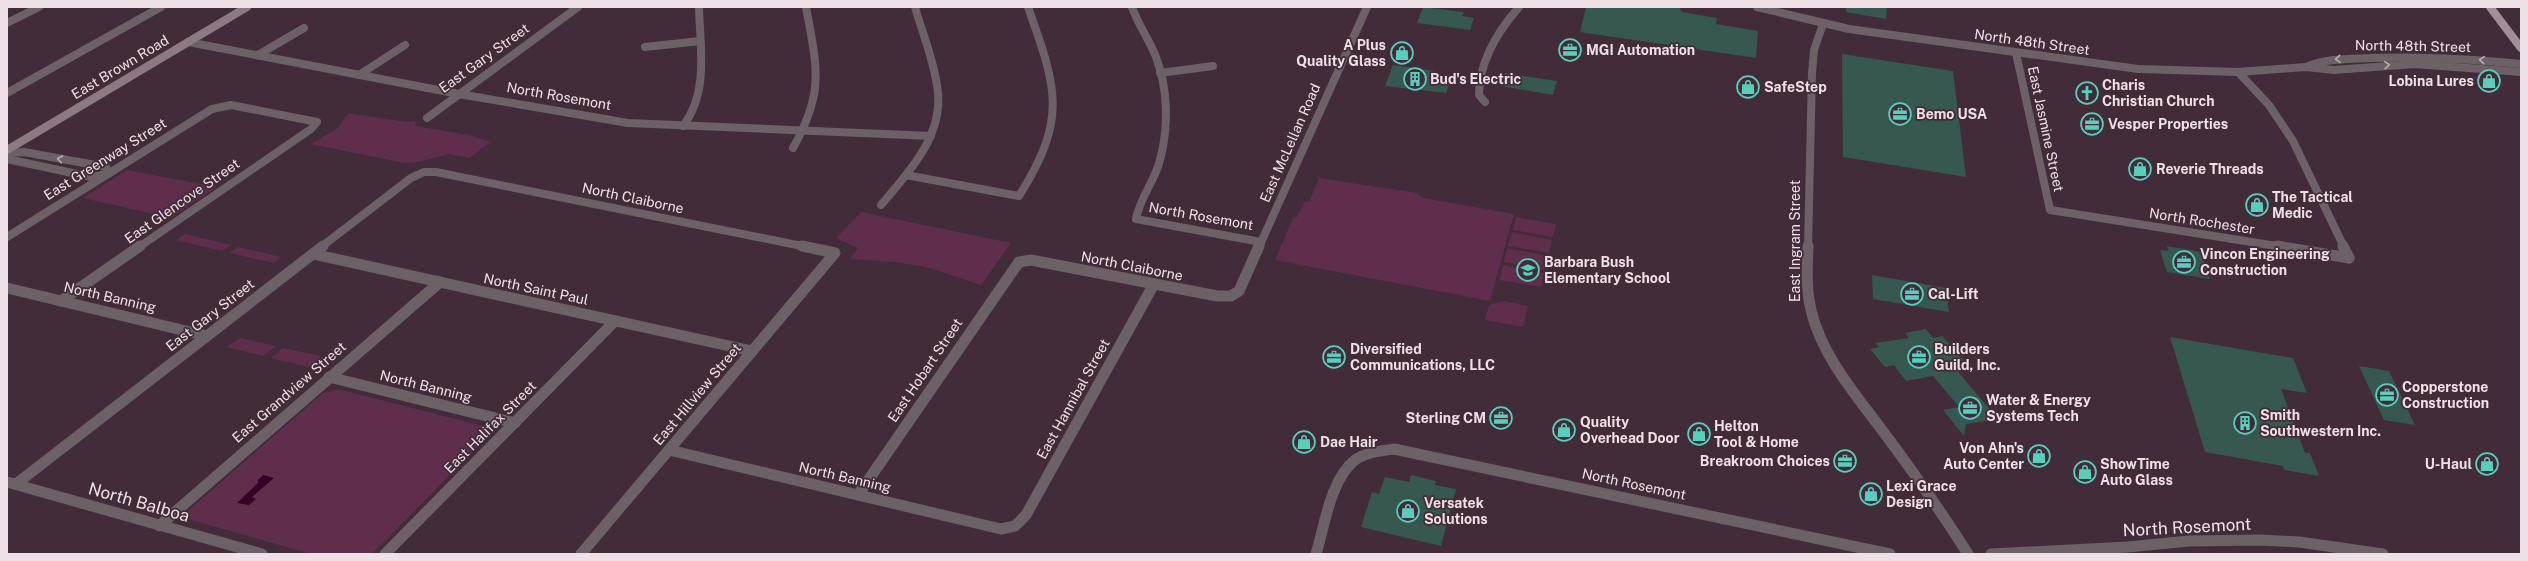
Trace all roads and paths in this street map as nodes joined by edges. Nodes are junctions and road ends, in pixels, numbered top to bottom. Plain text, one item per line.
1 (39, 7) edge
2 (161, 7) edge
3 (247, 7) edge
4 (578, 7) edge
5 (699, 7) edge
6 (806, 7) edge
7 (915, 7) edge
8 (1028, 7) edge
9 (1132, 7) edge
10 (1367, 7) edge
11 (1519, 7) edge
12 (1756, 7) edge
13 (2490, 7) edge
14 (7, 23) edge
15 (1823, 24) junction
16 (304, 28) dead end
17 (700, 41) junction
18 (188, 42) junction
19 (405, 45) dead end
20 (645, 47) dead end
21 (2521, 48) edge
22 (2016, 53) junction
23 (258, 55) junction
24 (2521, 64) edge
25 (1213, 66) dead end
26 (2306, 67) junction
27 (1160, 72) junction
28 (2238, 72) junction
29 (2521, 72) edge
30 (360, 75) junction
31 (7, 84) edge
32 (18, 87) junction
33 (7, 93) edge
34 (459, 94) junction
35 (1485, 102) dead end
36 (220, 106) joint
37 (427, 118) dead end
38 (683, 126) junction
39 (802, 130) junction
40 (930, 136) junction
41 (794, 148) dead end
42 (7, 151) edge
43 (7, 159) edge
44 (424, 172) joint
45 (108, 174) junction
46 (906, 175) junction
47 (881, 205) dead end
48 (2050, 210) joint
49 (7, 237) edge
50 (1261, 242) junction
51 (835, 253) joint
52 (313, 254) junction
53 (1019, 262) joint
54 (440, 282) junction
55 (1154, 284) junction
56 (7, 288) edge
57 (1239, 291) joint
58 (61, 301) junction
59 (615, 321) junction
60 (206, 336) junction
61 (752, 351) junction
62 (329, 377) junction
63 (515, 423) junction
64 (669, 450) junction
65 (12, 483) edge
66 (858, 496) junction
67 (159, 526) junction
68 (1015, 526) joint
69 (243, 552) edge
70 (262, 554) edge
71 (385, 554) edge
72 (581, 554) edge
73 (1316, 554) edge
74 (1890, 554) edge
75 (1968, 554) edge
76 (1991, 554) edge
77 (2383, 554) edge

1 - 14 street
2 - 32 street
3 - 18 main road, East Brown Road
4 - 34 street, East Gary Street
5 - 17 street
6 - 39 street
7 - 40 street
8 - 46 street
9 - 27 street
10 - 50 street, East McLellan Road
11 - 35 street
12 - 15 street, North 48th Street
13 - 21 main road
15 - 22 street, North 48th Street
15 - 75 street, East Ingram Street
16 - 23 street
17 - 20 street
17 - 38 street
18 - 23 street, North Rosemont
18 - 42 main road, East Brown Road
19 - 30 street
22 - 28 street, North 48th Street
22 - 48 street, East Jasmine Street
23 - 30 street, North Rosemont
24 -> 26 street, North 48th Street
25 - 27 street
26 - 28 street, North 48th Street
26 -> 29 street, North 48th Street
27 - 50 street, North Rosemont
28 - 48 street, North Rochester
30 - 34 street, North Rosemont
31 - 32 street
32 - 33 street
34 - 37 street, East Gary Street
34 - 38 street, North Rosemont
36 - 45 street, East Greenway Street
36 - 58 street, East Glencove Street
38 - 39 street, North Rosemont
39 - 40 street, North Rosemont
39 - 41 street
40 - 46 street
45 -> 42 street
43 - 45 street
44 - 51 street, North Claiborne
44 - 52 street, East Gary Street
45 - 49 street, East Greenway Street
46 - 47 street
50 - 57 street, East McLellan Road
51 - 61 street, East Hillview Street
52 - 54 street, North Saint Paul
52 - 60 street, East Gary Street
53 - 55 street, North Claiborne
53 - 66 street, East Hobart Street
54 - 59 street, North Saint Paul
54 - 62 street, East Grandview Street
55 - 57 street, North Claiborne
55 - 68 street, East Hannibal Street
56 - 58 street, North Banning
58 - 60 street, North Banning
59 - 61 street, North Saint Paul
59 - 63 street, East Halifax Street
60 - 65 street, East Gary Street
61 - 64 street, East Hillview Street
62 - 63 street, North Banning
62 - 67 street, East Grandview Street
63 - 71 street, East Halifax Street
64 - 66 street, North Banning
64 - 72 street, East Hillview Street
65 - 67 street, North Balboa
66 - 68 street, North Banning
67 - 69 street, North Balboa
69 - 70 street, North Balboa
73 - 74 street, North Rosemont
76 - 77 street, North Rosemont

